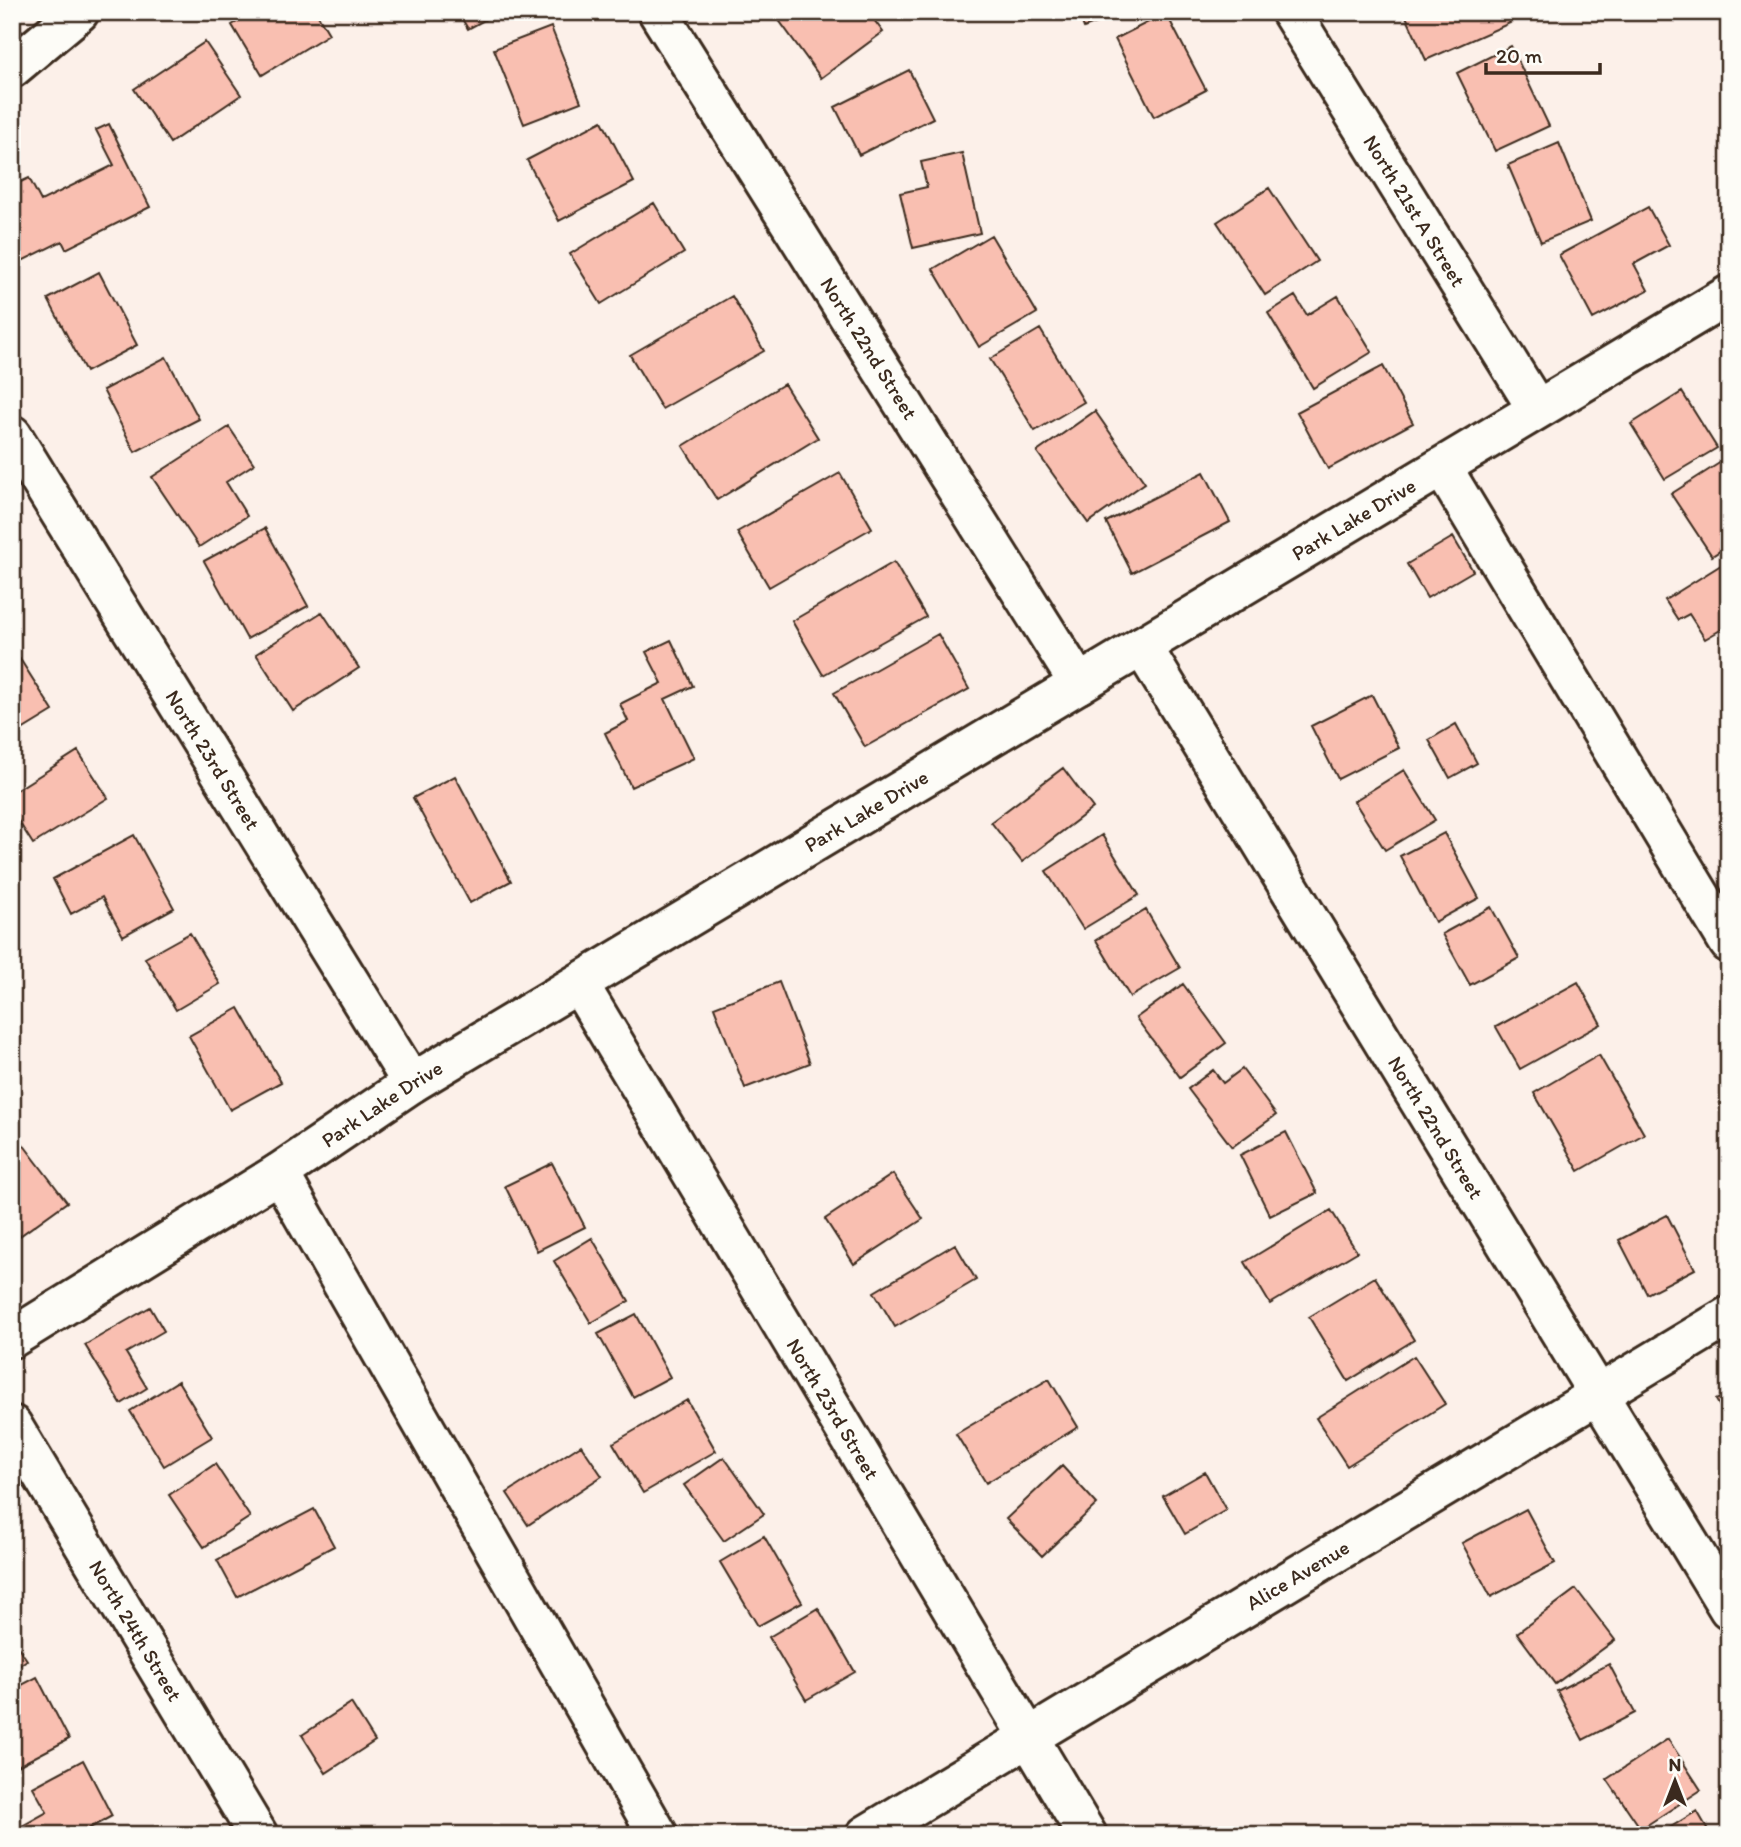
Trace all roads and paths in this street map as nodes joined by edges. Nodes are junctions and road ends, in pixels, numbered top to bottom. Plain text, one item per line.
1 (79, 12) edge
2 (658, 12) edge
3 (1291, 12) edge
4 (12, 68) edge
5 (1729, 295) edge
6 (1537, 409) junction
7 (12, 435) edge
8 (1441, 467) junction
9 (1142, 646) junction
10 (1079, 684) junction
11 (1729, 943) edge
12 (579, 984) junction
13 (412, 1083) junction
14 (279, 1173) junction
15 (1729, 1316) edge
16 (12, 1338) edge
17 (1599, 1394) junction
18 (12, 1425) edge
19 (1729, 1609) edge
20 (1029, 1737) junction
21 (258, 1835) edge
22 (658, 1835) edge
23 (866, 1835) edge
24 (1087, 1835) edge

1 - 4 street
2 - 10 street, North 22nd Street
3 - 6 street, North 21st A Street
5 - 6 street, Park Lake Drive
6 - 8 street, Park Lake Drive
7 - 13 street, North 23rd Street
8 - 9 street, Park Lake Drive
8 - 11 street
9 - 10 street, Park Lake Drive
9 - 17 street, North 22nd Street
10 - 12 street, Park Lake Drive
12 - 13 street, Park Lake Drive
12 - 20 street, North 23rd Street
13 - 14 street, Park Lake Drive
14 - 16 street, Park Lake Drive
14 - 22 street
15 - 17 street, Alice Avenue
17 - 19 street, North 22nd Street
17 - 20 street, Alice Avenue
18 - 21 street, North 24th Street
20 - 23 street, Alice Avenue
20 - 24 street, North 23rd Street

